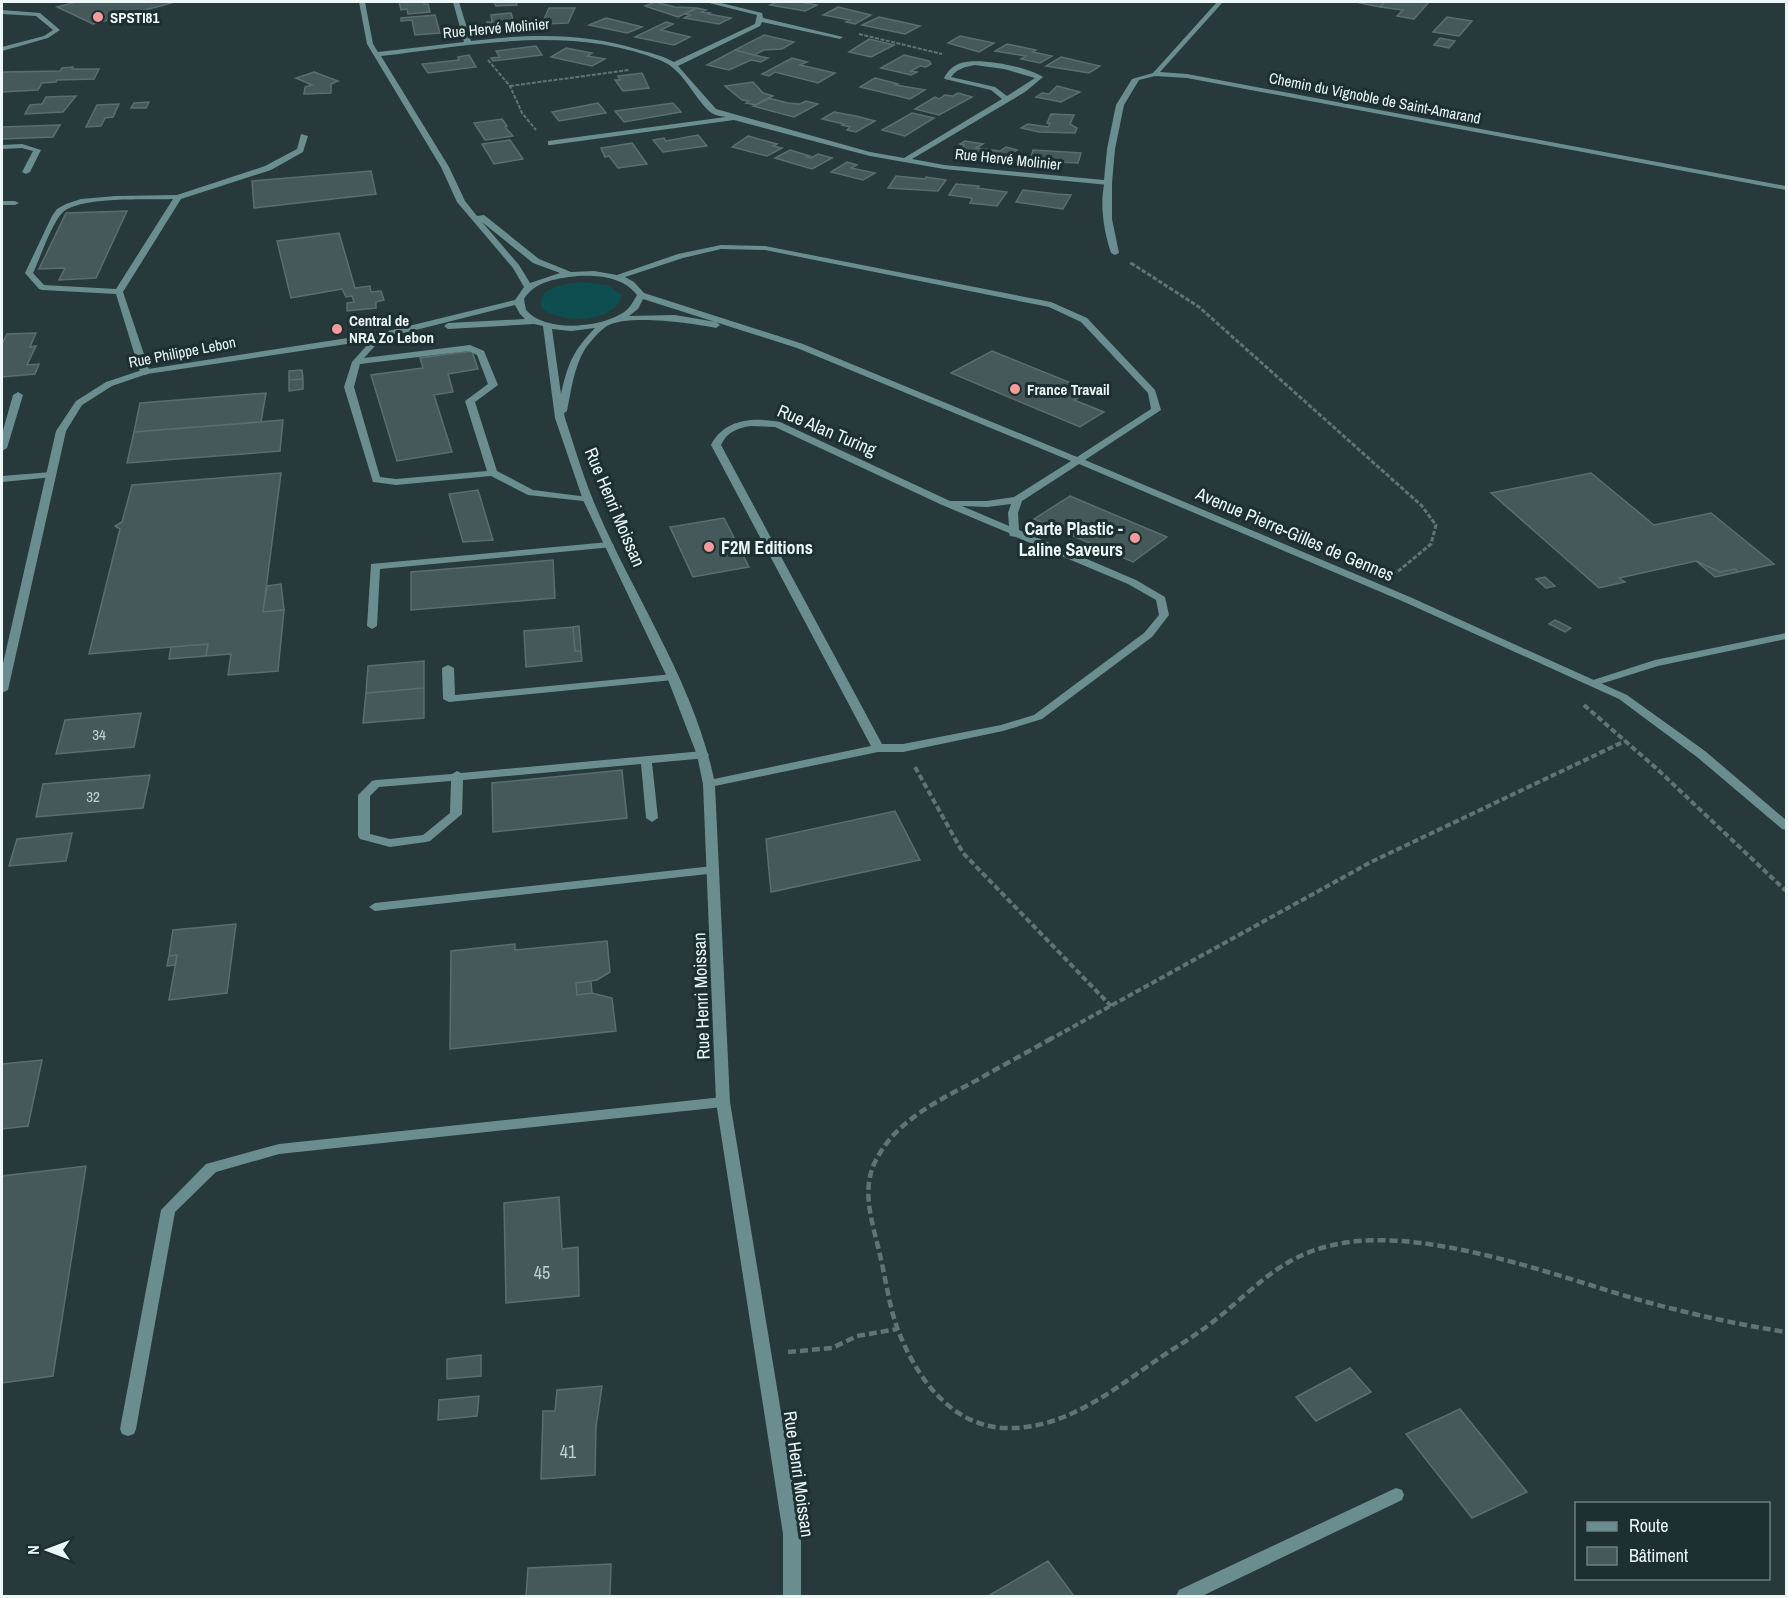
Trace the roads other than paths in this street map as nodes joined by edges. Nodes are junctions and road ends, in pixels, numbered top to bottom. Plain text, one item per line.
1 (362, 2) edge
2 (456, 2) edge
3 (711, 2) edge
4 (1220, 2) edge
5 (2, 12) edge
6 (759, 19) junction
7 (840, 37) road end
8 (472, 42) junction
9 (2, 49) edge
10 (377, 54) junction
11 (674, 65) junction
12 (1155, 74) junction
13 (1007, 99) junction
14 (735, 118) junction
15 (304, 136) dead end
16 (552, 143) road end
17 (2, 147) edge
18 (905, 160) junction
19 (26, 172) dead end
20 (1108, 183) junction
21 (1786, 188) edge
22 (178, 197) junction
23 (461, 202) junction
24 (2, 203) edge
25 (15, 203) dead end
26 (1114, 253) road end
27 (570, 274) junction
28 (618, 277) junction
29 (529, 288) junction
30 (119, 292) junction
31 (641, 295) junction
32 (519, 302) junction
33 (621, 318) junction
34 (535, 321) junction
35 (604, 324) junction
36 (547, 325) junction
37 (414, 328) junction
38 (756, 332) junction
39 (380, 336) junction
40 (356, 362) junction
41 (145, 372) junction
42 (18, 395) dead end
43 (560, 418) junction
44 (2, 448) edge
45 (1077, 461) junction
46 (493, 473) junction
47 (51, 475) junction
48 (2, 479) edge
49 (588, 500) junction
50 (1017, 500) junction
51 (946, 503) junction
52 (1014, 534) junction
53 (609, 545) junction
54 (372, 626) dead end
55 (1786, 636) edge
56 (448, 668) dead end
57 (673, 677) junction
58 (1594, 683) junction
59 (2, 690) edge
60 (878, 748) junction
61 (703, 755) junction
62 (646, 760) junction
63 (457, 775) junction
64 (709, 784) junction
65 (652, 818) dead end
66 (1786, 826) edge
67 (713, 870) junction
68 (375, 907) dead end
69 (723, 1102) junction
70 (128, 1429) dead end
71 (1396, 1495) dead end
72 (792, 1596) edge
73 (1185, 1596) edge

1 - 10 street
2 - 8 street
3 - 6 street
4 - 12 street
5 - 9 street
6 - 7 street
6 - 11 street
8 - 10 street, Rue Hervé Molinier
8 - 11 street, Rue Hervé Molinier
10 - 23 street
11 - 14 street, Rue Hervé Molinier
12 - 20 street
12 - 21 street, Chemin du Vignoble de Saint-Amarand
13 - 13 street, Rue Hervé Molinier
13 - 18 street, Rue Hervé Molinier
14 - 16 street, Rue Hervé Molinier
14 - 18 street, Rue Hervé Molinier
15 - 22 street
17 - 19 street
18 - 20 street, Rue Hervé Molinier
20 - 26 street
22 - 30 street
22 - 30 street
23 - 27 street
23 - 29 street
24 - 25 street
27 - 28 street
27 - 29 street
28 - 31 street
28 - 45 street, Rue Alan Turing
29 - 32 street
30 - 41 street
31 - 33 street
31 - 38 street, Avenue Pierre-Gilles de Gennes
32 - 34 street
32 - 37 street, Rue Philippe Lebon
33 - 35 street
33 - 38 street, Avenue Pierre-Gilles de Gennes
34 - 36 street
34 - 37 street, Rue Philippe Lebon
35 - 36 street
35 - 43 street
36 - 43 street, Rue Henri Moissan
37 - 39 street, Rue Philippe Lebon
38 - 45 street, Avenue Pierre-Gilles de Gennes
39 - 40 street
39 - 41 street, Rue Philippe Lebon
40 - 46 street
40 - 46 street
41 - 47 street, Rue Philippe Lebon
42 - 44 street
43 - 49 street, Rue Henri Moissan
45 - 50 street, Rue Alan Turing
45 - 58 street, Avenue Pierre-Gilles de Gennes
46 - 49 street
47 - 48 street
47 - 59 street, Rue Philippe Lebon
49 - 53 street, Rue Henri Moissan
50 - 51 street, Rue Alan Turing
50 - 52 street
51 - 52 street, Rue Alan Turing
51 - 60 street, Rue Alan Turing
52 - 60 street, Rue Alan Turing
53 - 54 street
53 - 57 street, Rue Henri Moissan
55 - 58 street
56 - 57 street
57 - 61 street, Rue Henri Moissan
58 - 66 street, Avenue Pierre-Gilles de Gennes
60 - 64 street, Rue Alan Turing
61 - 62 street
61 - 64 street, Rue Henri Moissan
62 - 63 street
62 - 65 street
63 - 63 street
64 - 67 street, Rue Henri Moissan
67 - 68 street
67 - 69 street, Rue Henri Moissan
69 - 70 street
69 - 72 street, Rue Henri Moissan
71 - 73 street

